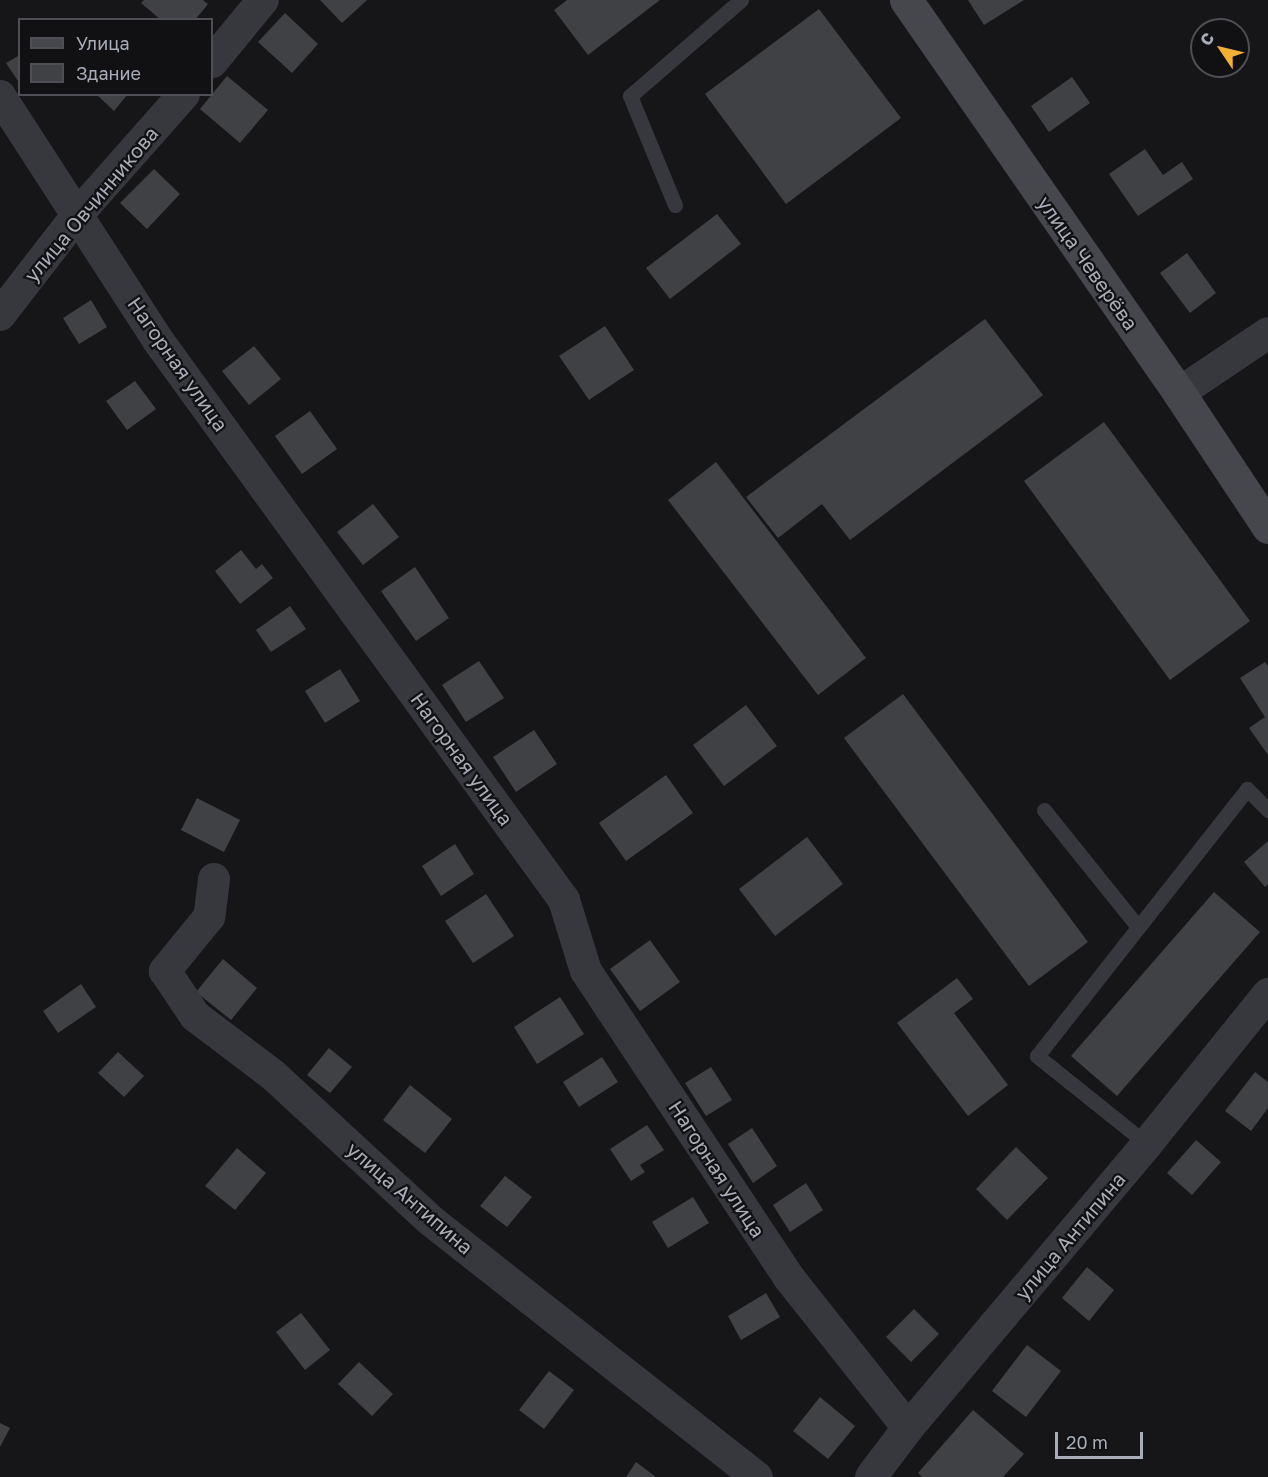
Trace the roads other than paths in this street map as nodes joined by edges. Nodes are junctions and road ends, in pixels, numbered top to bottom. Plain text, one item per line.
1 (263, 0) edge
2 (741, 0) edge
3 (906, 0) edge
4 (213, 61) edge
5 (0, 96) edge
6 (182, 96) edge
7 (675, 205) dead end
8 (78, 213) junction
9 (0, 315) edge
10 (1268, 333) edge
11 (1179, 393) junction
12 (1268, 527) edge
13 (1044, 810) dead end
14 (1268, 810) edge
15 (214, 879) dead end
16 (1138, 927) junction
17 (1268, 994) edge
18 (1146, 1144) junction
19 (908, 1428) junction
20 (757, 1477) edge
21 (871, 1477) edge

1 - 4 street
2 - 7 lane
3 - 11 street, улица Чеверёва
5 - 8 street, Нагорная улица
6 - 8 street, улица Овчинникова
8 - 9 street, улица Овчинникова
8 - 19 street, Нагорная улица
10 - 11 street
11 - 12 street, улица Чеверёва
13 - 16 lane
14 - 16 lane
15 - 20 street, улица Антипина
16 - 18 lane
17 - 18 street, улица Антипина
18 - 19 street, улица Антипина
19 - 21 street, улица Антипина

